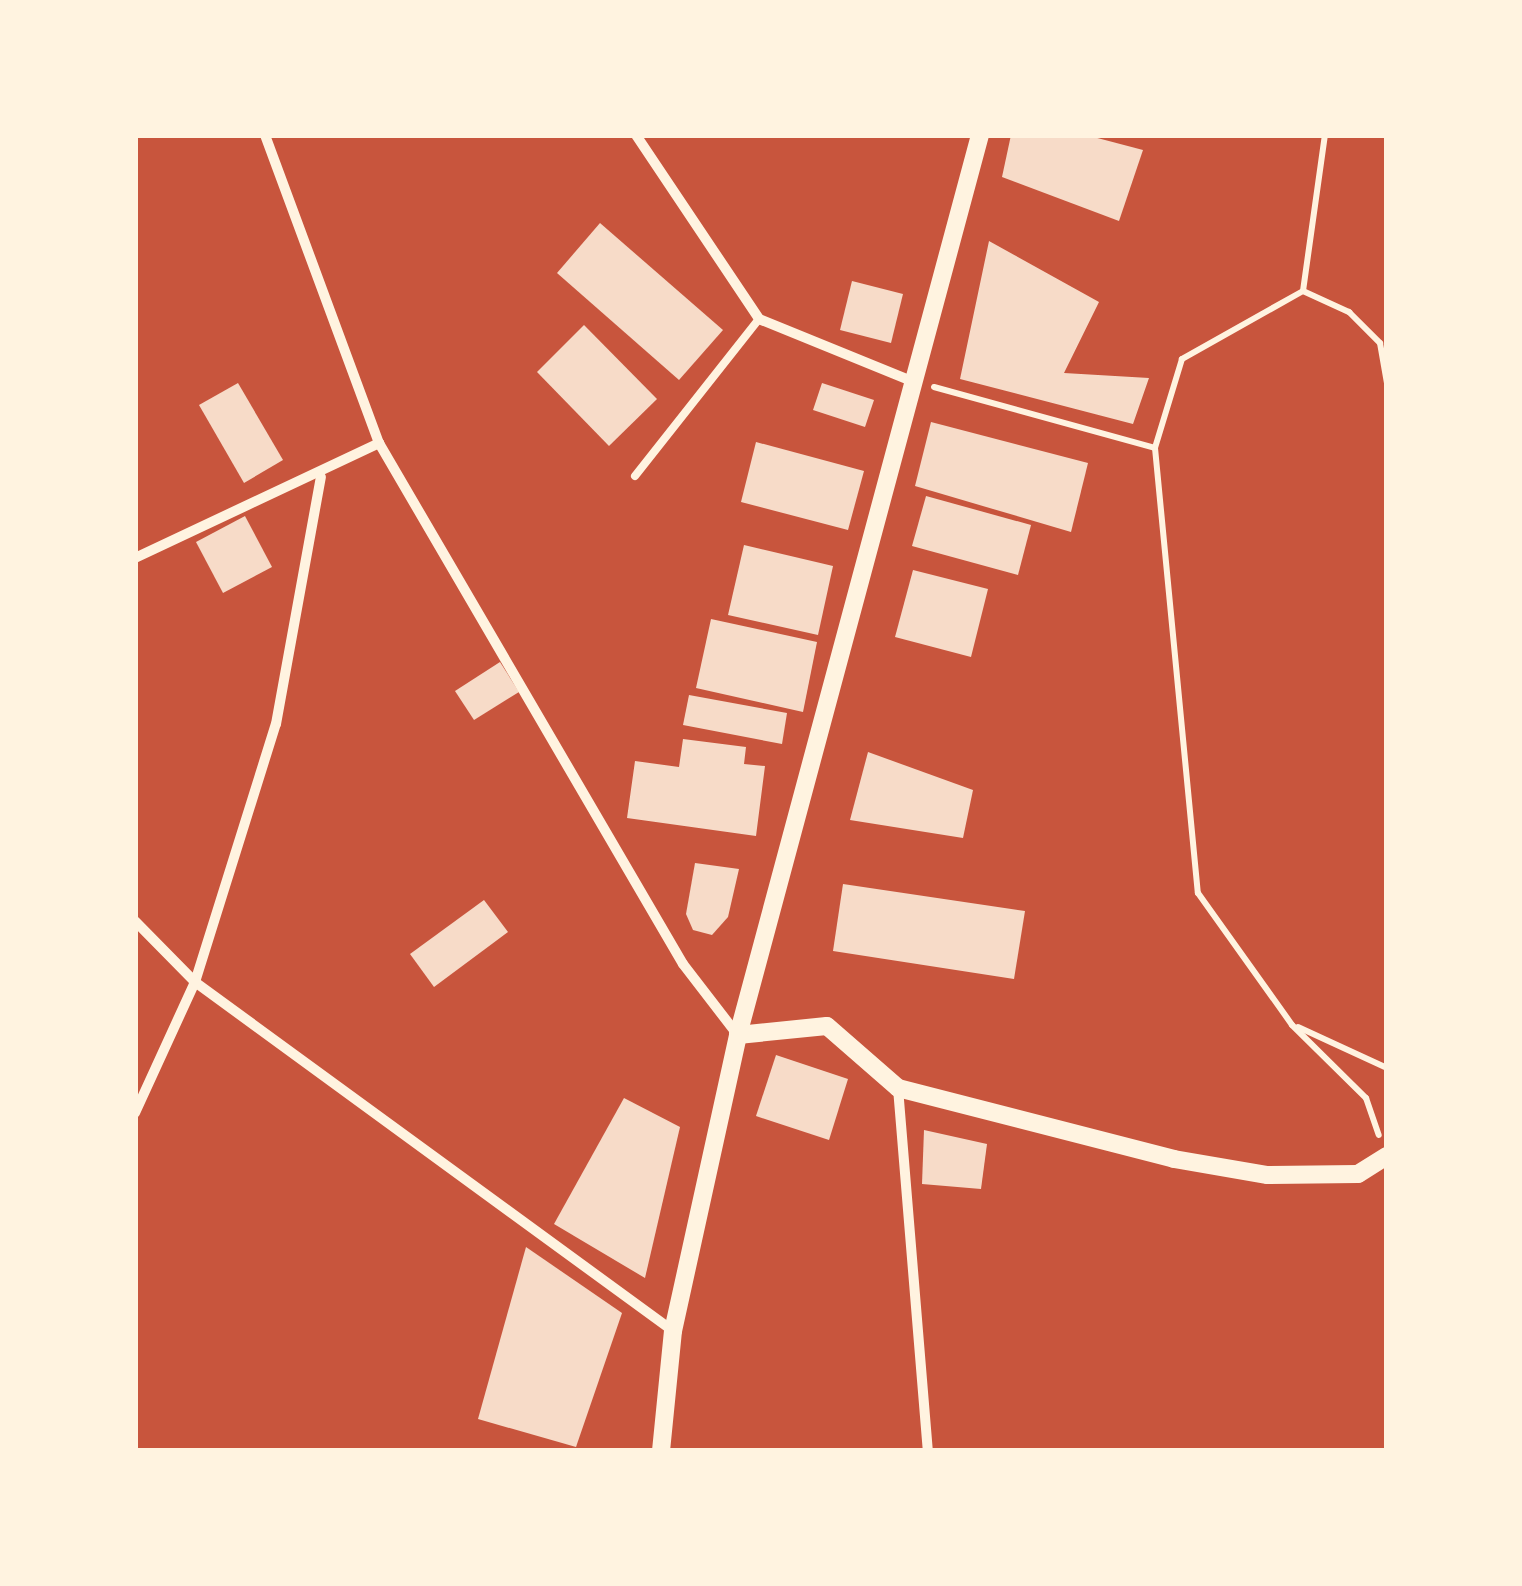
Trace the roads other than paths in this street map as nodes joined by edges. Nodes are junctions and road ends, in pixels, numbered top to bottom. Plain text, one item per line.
1 (265, 135) edge
2 (636, 135) edge
3 (980, 135) edge
4 (759, 320) junction
5 (914, 382) junction
6 (379, 443) junction
7 (321, 476) junction
8 (635, 476) dead end
9 (135, 558) edge
10 (135, 921) edge
11 (195, 982) junction
12 (738, 1035) junction
13 (898, 1088) junction
14 (135, 1113) edge
15 (1386, 1156) edge
16 (673, 1332) junction
17 (662, 1448) edge
18 (928, 1451) edge

1 - 6 street
2 - 4 street
3 - 5 street
4 - 5 street
4 - 8 lane
5 - 12 street
6 - 7 street
6 - 12 street
7 - 9 street
7 - 11 street
10 - 11 street
11 - 14 street
11 - 16 street
12 - 13 street
12 - 16 street
13 - 15 street
13 - 18 street
16 - 17 street

